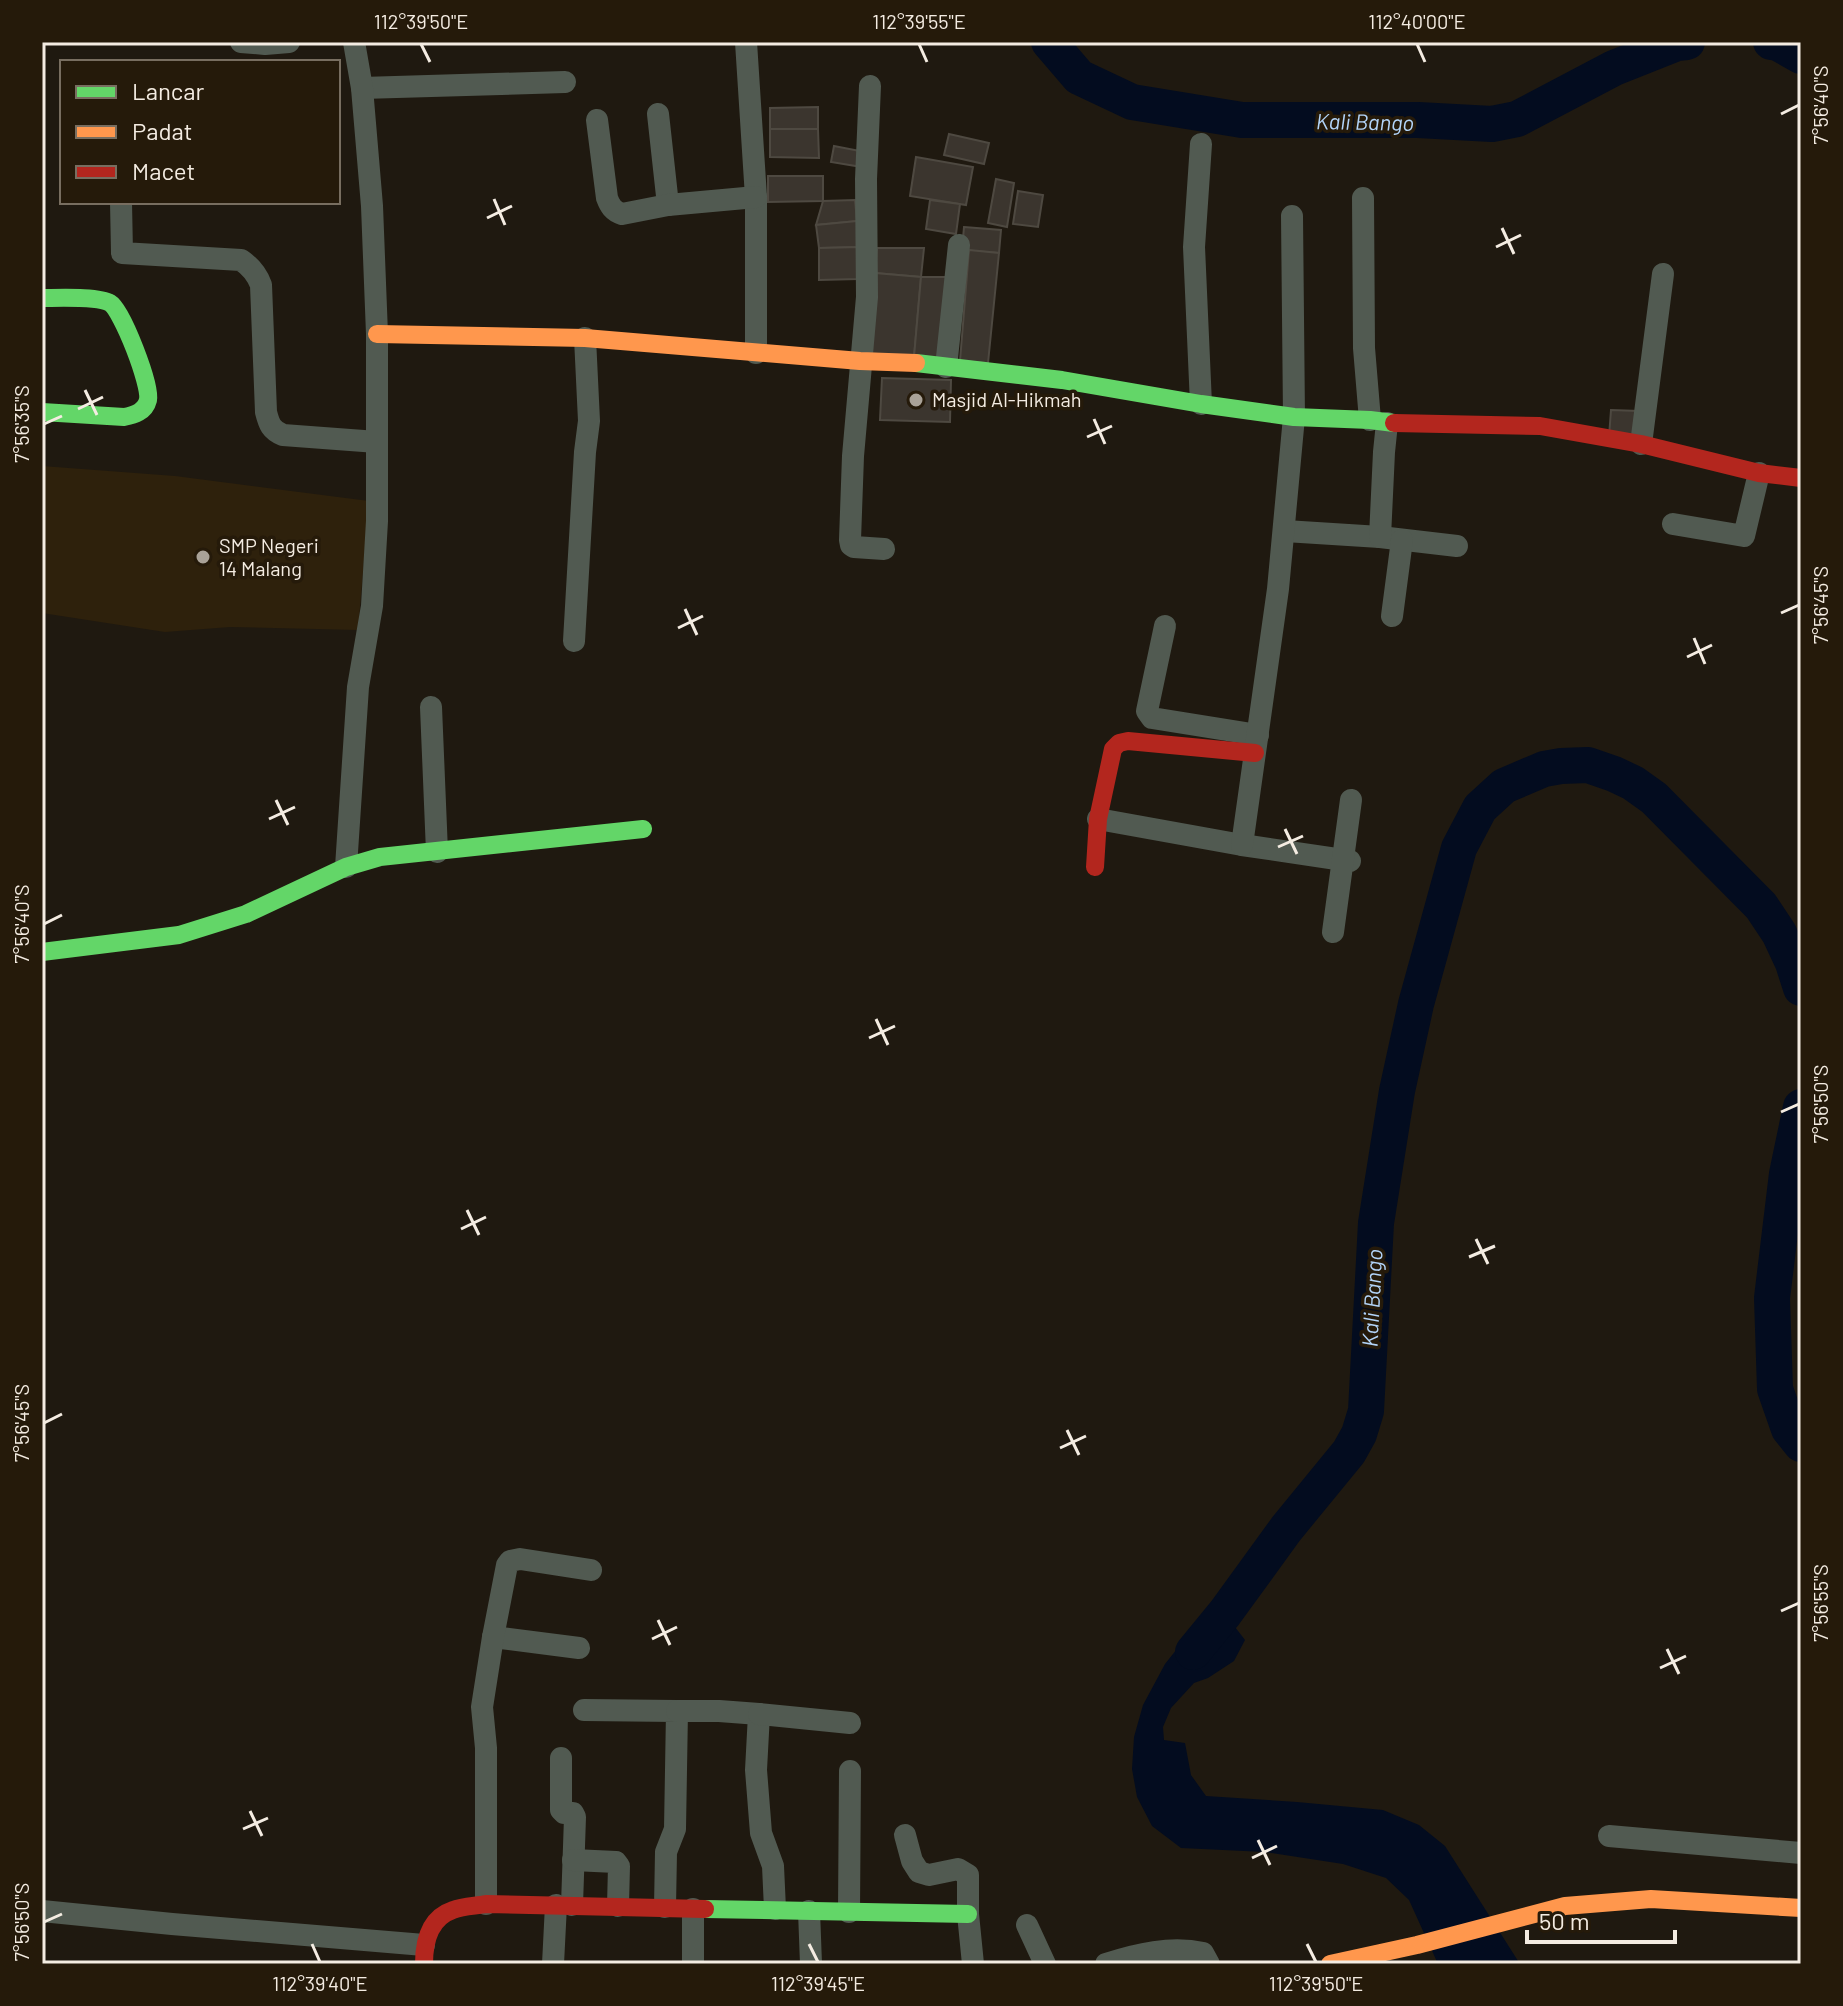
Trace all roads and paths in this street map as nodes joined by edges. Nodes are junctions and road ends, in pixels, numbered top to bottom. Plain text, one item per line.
1 (241, 42) edge
2 (289, 42) edge
3 (354, 42) edge
4 (746, 42) edge
5 (266, 53) edge
6 (565, 82) dead end
7 (870, 86) dead end
8 (362, 88) junction
9 (658, 114) dead end
10 (597, 120) dead end
11 (1201, 144) dead end
12 (756, 197) junction
13 (1363, 198) dead end
14 (121, 204) edge
15 (668, 205) junction
16 (1292, 216) dead end
17 (959, 245) dead end
18 (1663, 274) dead end
19 (42, 298) edge
20 (377, 334) junction
21 (585, 338) junction
22 (756, 353) junction
23 (860, 361) junction
24 (946, 367) junction
25 (1201, 404) junction
26 (42, 412) edge
27 (1294, 417) junction
28 (1379, 421) junction
29 (377, 442) junction
30 (1641, 444) junction
31 (1759, 473) junction
32 (1801, 478) edge
33 (1673, 524) dead end
34 (1285, 531) junction
35 (1391, 538) junction
36 (1457, 546) dead end
37 (884, 549) dead end
38 (1392, 616) dead end
39 (1165, 626) dead end
40 (574, 641) dead end
41 (431, 707) dead end
42 (1257, 744) junction
43 (1351, 800) dead end
44 (1098, 819) junction
45 (643, 829) dead end
46 (1242, 845) junction
47 (437, 852) junction
48 (1346, 861) junction
49 (346, 867) junction
50 (1095, 867) dead end
51 (1333, 932) dead end
52 (42, 952) edge
53 (591, 1570) dead end
54 (493, 1637) junction
55 (579, 1648) dead end
56 (584, 1710) dead end
57 (677, 1711) junction
58 (759, 1714) junction
59 (850, 1723) dead end
60 (561, 1758) dead end
61 (850, 1771) dead end
62 (905, 1835) dead end
63 (1609, 1836) dead end
64 (1801, 1853) edge
65 (573, 1860) junction
66 (486, 1904) junction
67 (564, 1905) junction
68 (618, 1906) junction
69 (665, 1907) junction
70 (1801, 1908) edge
71 (693, 1909) junction
72 (775, 1909) junction
73 (42, 1911) edge
74 (809, 1911) junction
75 (849, 1912) junction
76 (968, 1914) junction
77 (1027, 1925) dead end
78 (424, 1955) edge
79 (553, 1964) edge
80 (693, 1964) edge
81 (811, 1964) edge
82 (973, 1964) edge
83 (1045, 1964) edge
84 (1106, 1964) edge
85 (1209, 1964) edge
86 (1330, 1964) edge

1 - 5 street
2 - 5 street
3 - 8 street
4 - 12 street
6 - 8 street
7 - 23 street
8 - 20 street
9 - 15 street
10 - 15 street
11 - 25 street
12 - 15 street
12 - 22 street
13 - 28 street
14 - 29 street
16 - 27 street
17 - 24 street
18 - 30 street
19 - 26 street
20 - 21 street
20 - 29 street
21 - 22 street
21 - 40 street
22 - 23 street
23 - 24 street
23 - 37 street
24 - 25 street
25 - 27 street
27 - 28 street
27 - 34 street
28 - 30 street
28 - 35 street
29 - 49 street
30 - 31 street
31 - 32 street
31 - 33 street
34 - 35 street
34 - 42 street
35 - 36 street
35 - 38 street
39 - 42 street
41 - 47 street
42 - 44 street
42 - 46 street
43 - 48 street
44 - 46 street
44 - 50 street
45 - 47 street
46 - 48 street
47 - 49 street
48 - 51 street
49 - 52 street
53 - 54 street
54 - 55 street
54 - 66 street
56 - 57 street
57 - 58 street
57 - 69 street
58 - 59 street
58 - 72 street
60 - 65 street
61 - 75 street
62 - 76 street
63 - 64 street
65 - 67 street
65 - 68 street
66 - 67 street
66 - 78 street
67 - 68 street
67 - 79 street
68 - 69 street
69 - 71 street
70 - 86 street
71 - 72 street
71 - 80 street
72 - 74 street
73 - 78 street
74 - 75 street
74 - 81 street
75 - 76 street
76 - 82 street
77 - 83 street
84 - 85 street

